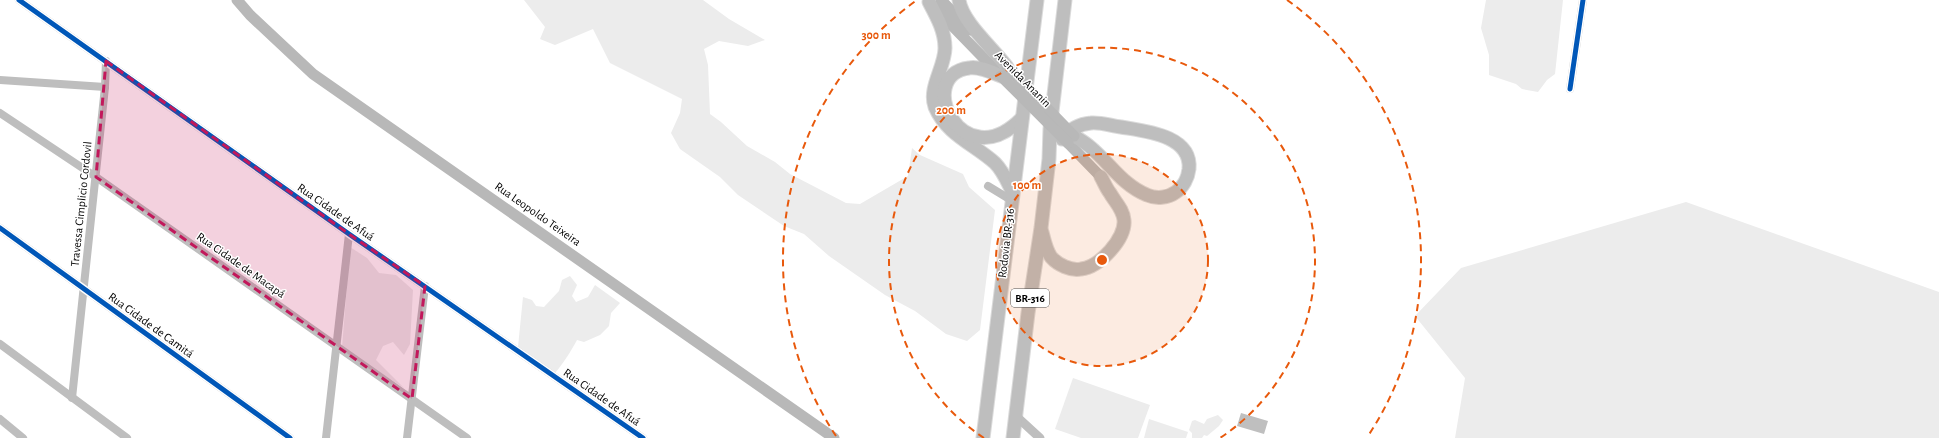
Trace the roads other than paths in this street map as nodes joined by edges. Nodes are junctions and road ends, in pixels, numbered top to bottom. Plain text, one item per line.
1 (19, 0) edge
2 (237, 0) edge
3 (959, 0) edge
4 (1032, 0) edge
5 (1037, 0) edge
6 (1065, 0) edge
7 (1583, 0) edge
8 (932, 1) edge
9 (1034, 27) junction
10 (106, 61) junction
11 (1004, 72) junction
12 (0, 80) edge
13 (105, 87) junction
14 (1570, 88) dead end
15 (0, 113) edge
16 (1022, 118) junction
17 (1071, 140) junction
18 (1049, 159) junction
19 (96, 177) junction
20 (1101, 177) joint
21 (988, 186) dead end
22 (1012, 196) junction
23 (0, 228) edge
24 (1041, 228) junction
25 (349, 234) junction
26 (425, 286) junction
27 (85, 290) junction
28 (0, 344) edge
29 (336, 347) junction
30 (72, 398) junction
31 (412, 399) junction
32 (1016, 416) junction
33 (0, 419) edge
34 (23, 438) edge
35 (127, 438) edge
36 (290, 438) edge
37 (326, 438) edge
38 (407, 438) edge
39 (467, 438) edge
40 (643, 438) edge
41 (834, 438) edge
42 (983, 438) edge
43 (1013, 438) edge
44 (1040, 438) edge

1 - 10 street, Rua Cidade de Afuá
2 - 41 main road, Rua Leopoldo Teixeira
3 - 11 highway
4 - 9 highway
5 - 9 highway, Rodovia BR-316 / BR-316
6 - 18 highway, BR-316
7 - 14 street
8 - 11 main road, Avenida Ananin
8 - 22 highway
9 - 16 highway, Rodovia BR-316 / BR-316
10 - 13 street, Travessa Cimplicio Cordovil
10 - 25 street, Rua Cidade de Afuá
11 - 16 highway
11 - 17 main road, Avenida Ananin, bridge
12 - 13 street
13 - 19 street, Travessa Cimplicio Cordovil
15 - 19 street, Rua Cidade de Macapá
16 - 22 highway, Rodovia BR-316 / BR-316
17 - 18 highway
17 - 20 main road, Avenida Ananin
18 - 24 highway, BR-316
19 - 27 street, Travessa Cimplicio Cordovil
19 - 29 street, Rua Cidade de Macapá
20 - 24 highway
21 - 22 street
22 - 42 highway, Rodovia BR-316 / BR-316
23 - 27 street, Rua Cidade de Camitá
24 - 32 highway, BR-316
25 - 26 street, Rua Cidade de Afuá
25 - 29 street
26 - 31 street
26 - 40 street, Rua Cidade de Afuá
27 - 30 street, Travessa Cimplicio Cordovil
27 - 36 street, Rua Cidade de Camitá
28 - 30 street
29 - 31 street, Rua Cidade de Macapá
29 - 37 street
30 - 35 street
31 - 38 street
31 - 39 street, Rua Cidade de Macapá
32 - 43 highway, BR-316
32 - 44 street
33 - 34 street

